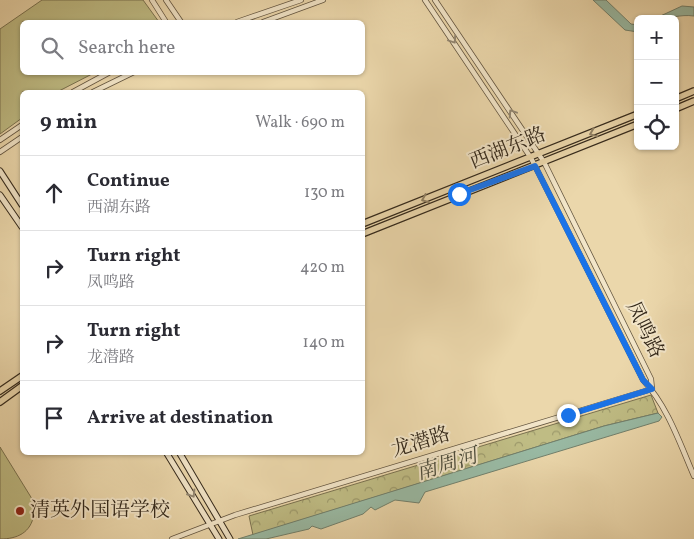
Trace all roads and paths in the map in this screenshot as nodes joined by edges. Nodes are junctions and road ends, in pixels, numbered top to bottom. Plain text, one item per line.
1 (152, 0) edge
2 (166, 0) edge
3 (301, 0) edge
4 (323, 0) edge
5 (425, 0) edge
6 (435, 0) edge
7 (165, 20) edge
8 (180, 20) edge
9 (243, 20) edge
10 (269, 20) edge
11 (104, 75) edge
12 (128, 75) edge
13 (77, 90) edge
14 (98, 90) edge
15 (694, 91) edge
16 (679, 97) edge
17 (694, 101) edge
18 (679, 107) edge
19 (634, 116) edge
20 (20, 126) edge
21 (634, 126) edge
22 (20, 138) edge
23 (0, 140) edge
24 (0, 152) edge
25 (540, 154) junction
26 (531, 158) junction
27 (544, 162) junction
28 (535, 166) junction
29 (0, 171) edge
30 (0, 195) edge
31 (20, 202) edge
32 (365, 223) edge
33 (20, 225) edge
34 (365, 233) edge
35 (20, 377) edge
36 (20, 387) edge
37 (652, 389) junction
38 (0, 391) edge
39 (0, 402) edge
40 (168, 455) edge
41 (180, 455) edge
42 (694, 476) edge
43 (220, 520) junction
44 (211, 524) junction
45 (172, 539) edge
46 (219, 539) edge
47 (230, 539) edge

1 - 7 street
2 - 8 street
3 - 9 street
4 - 10 street
5 -> 26 street, 凤鸣路
25 -> 6 street, 凤鸣路
11 - 13 street
12 - 14 street
15 - 16 main road
17 - 18 main road
19 -> 25 main road, 西湖东路
20 - 23 street
21 - 27 main road, 西湖东路
22 - 24 street
25 - 26 main road, 西湖东路
25 - 27 street, 凤鸣路
26 - 28 street, 凤鸣路
26 -> 32 main road, 西湖东路
27 - 28 main road, 西湖东路
27 - 37 street, 凤鸣路
28 - 34 main road, 西湖东路
28 - 37 street, 凤鸣路
29 - 31 main road
30 - 33 main road
35 - 38 main road
36 - 39 main road
37 - 42 street
37 - 43 street, 龙潜路
40 -> 44 main road
41 - 43 main road
43 - 44 street, 龙潜路
43 - 47 main road
44 - 45 street, 龙潜路
44 - 46 main road

